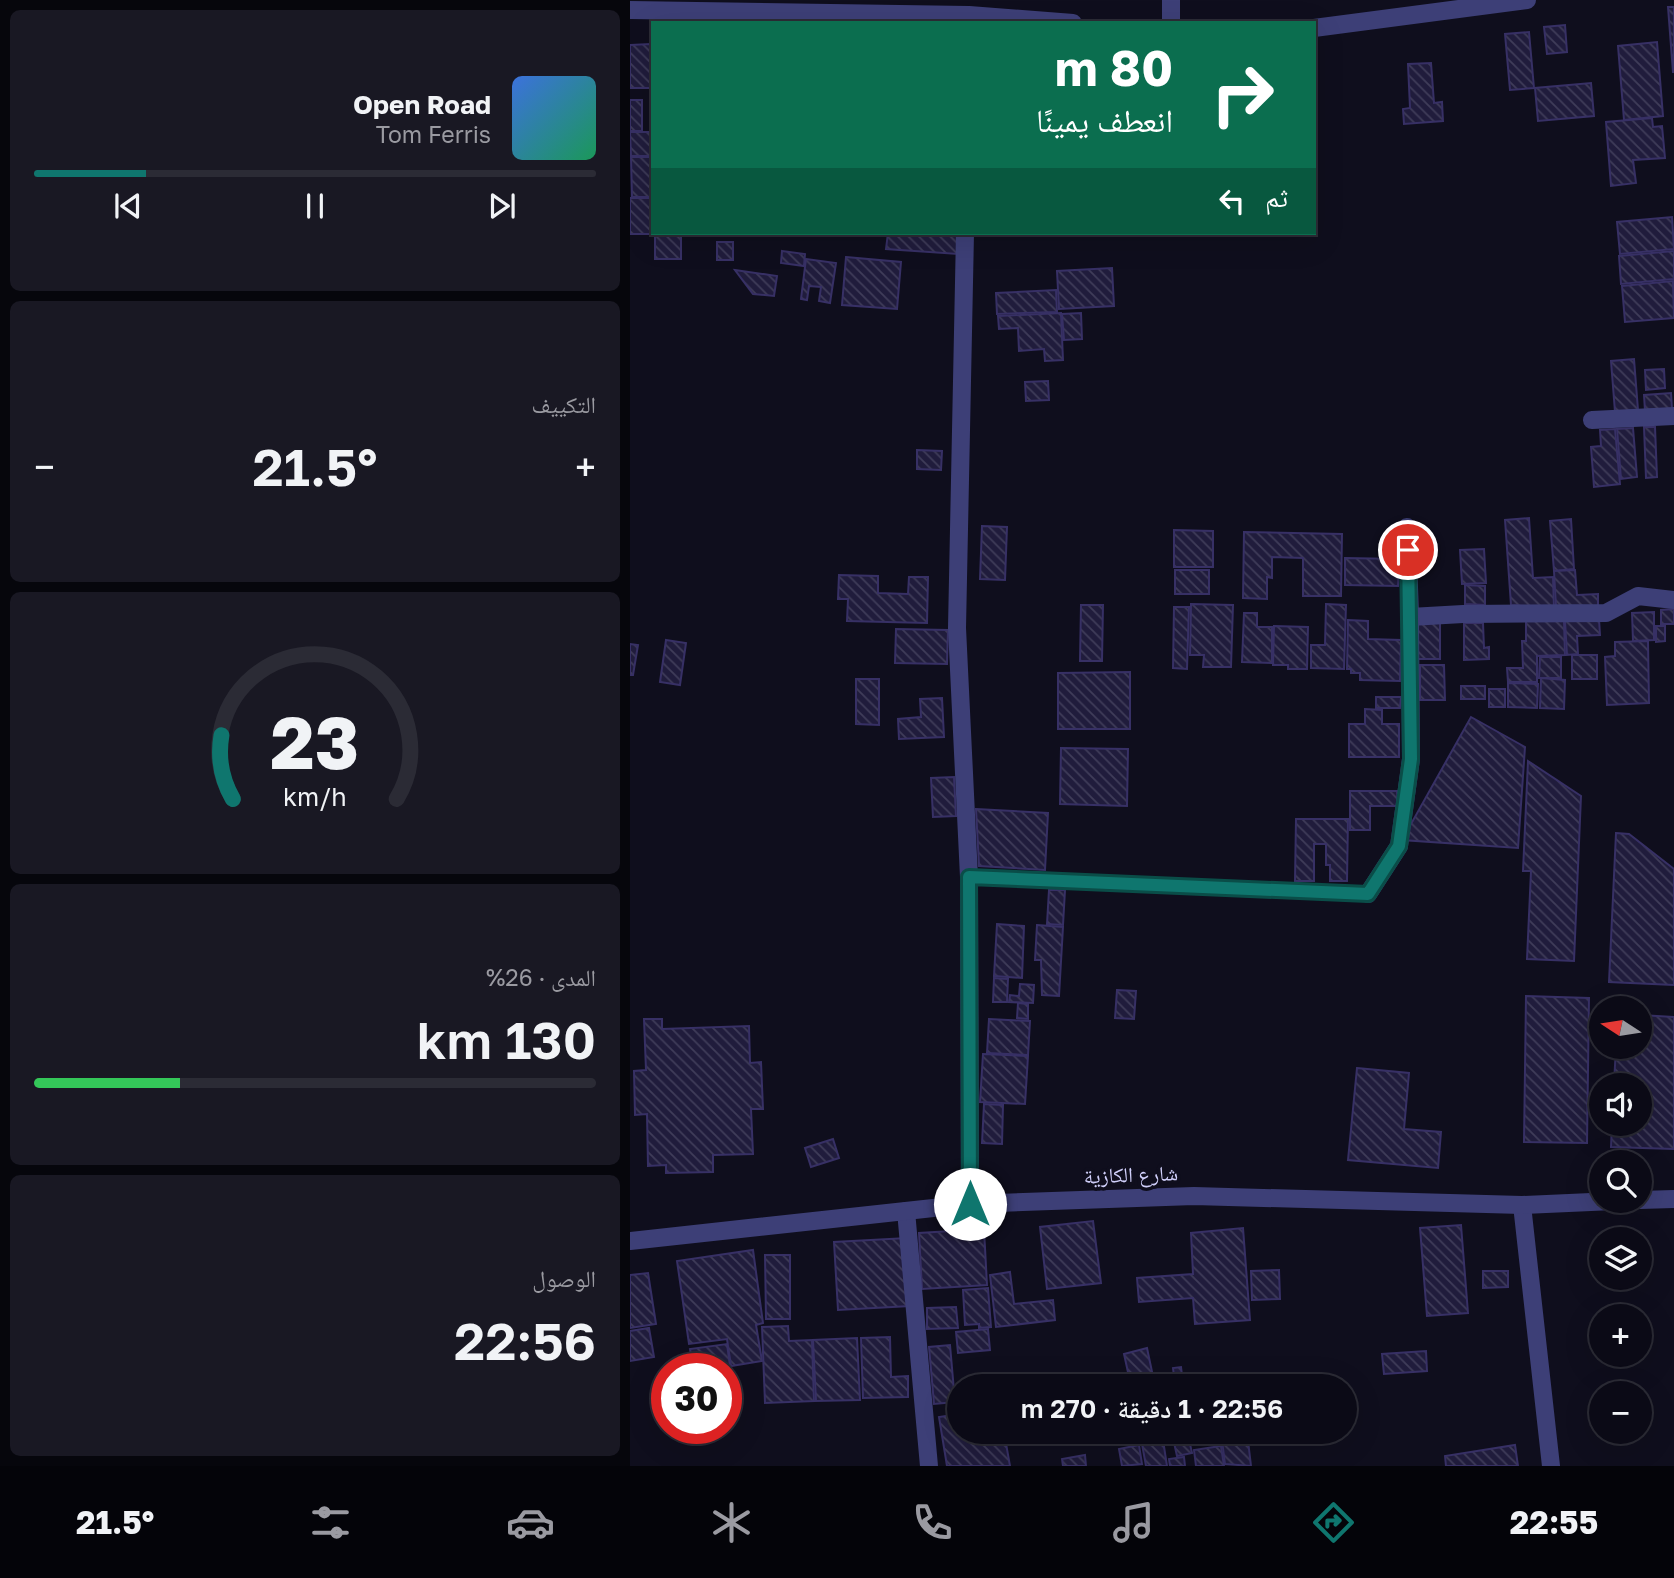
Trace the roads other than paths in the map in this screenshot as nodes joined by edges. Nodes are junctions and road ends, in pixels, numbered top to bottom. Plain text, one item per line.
1 (1171, 0) edge
2 (1527, 0) edge
3 (630, 10) edge
4 (969, 19) edge
5 (1021, 21) edge
6 (1171, 21) edge
7 (1316, 28) edge
8 (965, 235) edge
9 (1674, 416) edge
10 (1592, 420) dead end
11 (1407, 527) dead end
12 (1674, 600) edge
13 (1410, 617) junction
14 (969, 877) junction
15 (1368, 894) joint
16 (1674, 1199) edge
17 (1652, 1200) edge
18 (1589, 1202) edge
19 (970, 1204) junction
20 (1521, 1205) junction
21 (906, 1211) junction
22 (630, 1241) edge
23 (929, 1466) edge
24 (1551, 1466) edge

1 - 6 street
2 - 7 street
3 - 4 street
4 - 5 street
8 - 14 street
9 - 10 street
11 - 13 street
12 - 13 street
13 - 15 street
14 - 15 lane
14 - 19 street
16 - 17 street, شارع الكازية
18 - 20 street, شارع الكازية
19 - 20 street, شارع الكازية
19 - 21 street, شارع الكازية
20 - 24 street
21 - 22 street, شارع الكازية
21 - 23 street

